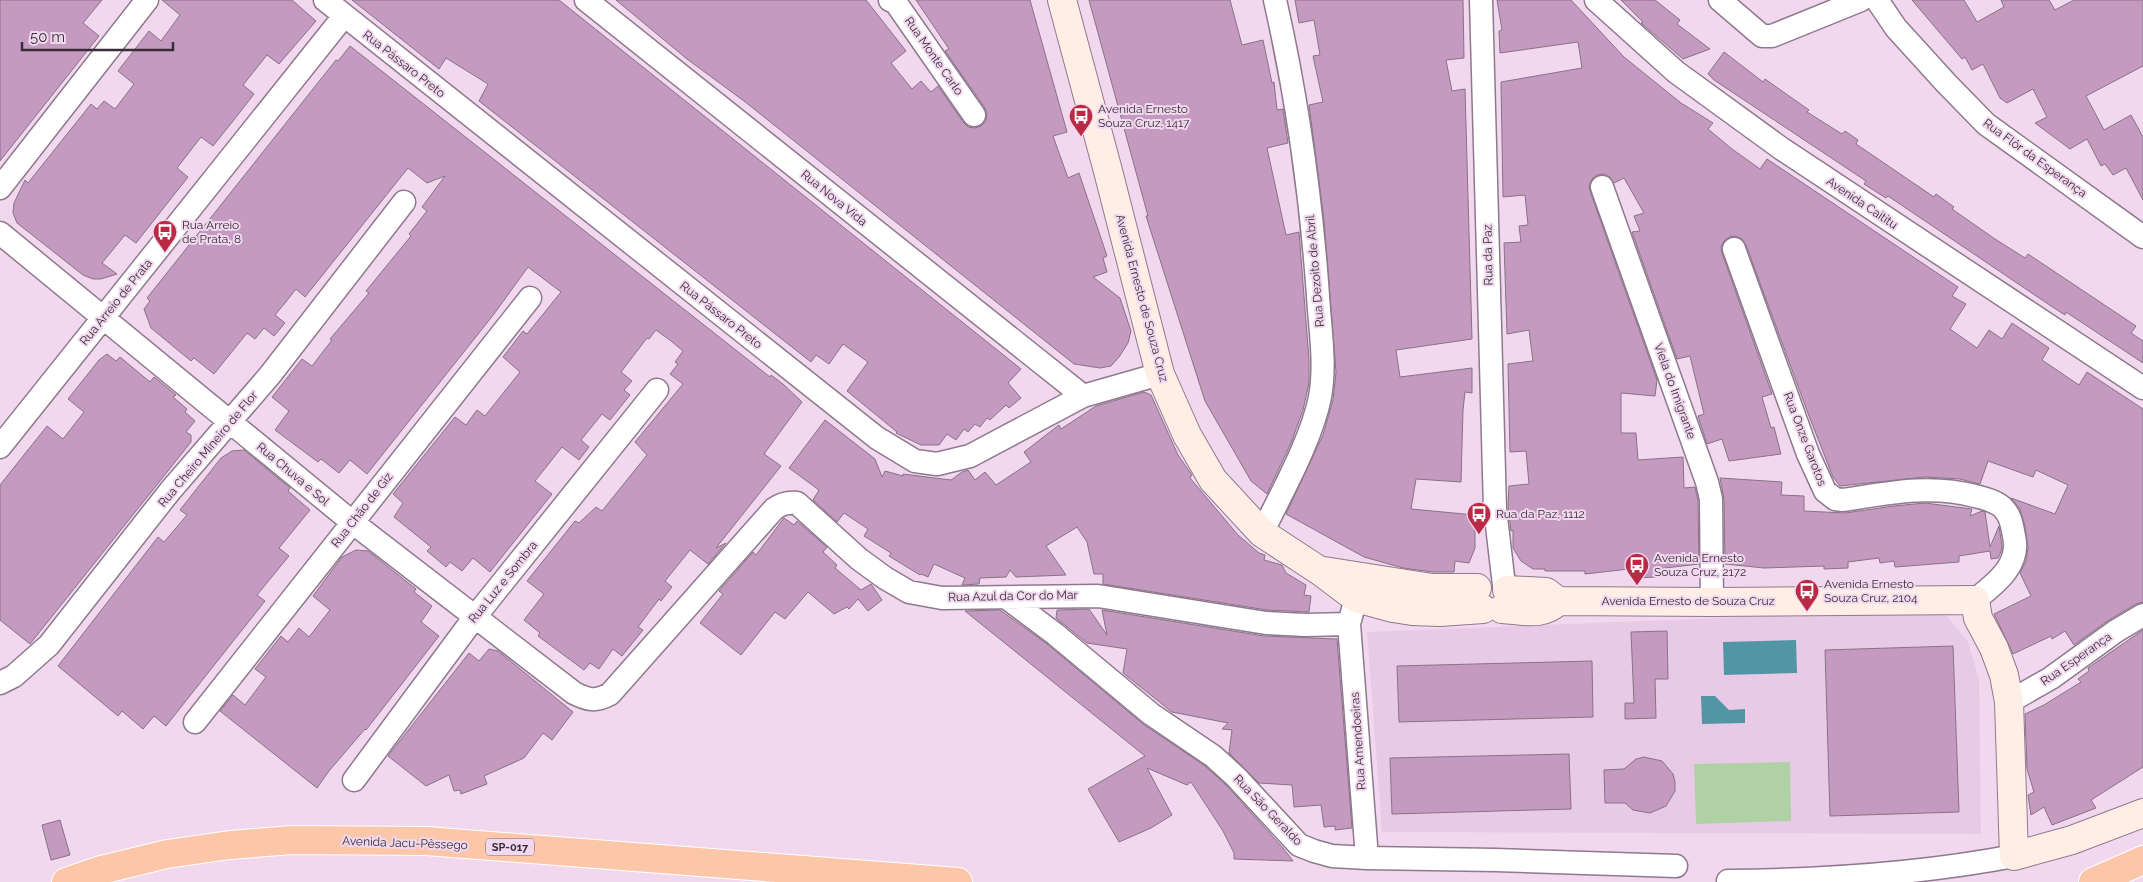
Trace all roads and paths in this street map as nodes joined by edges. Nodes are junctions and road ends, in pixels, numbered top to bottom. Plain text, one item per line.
1 (147, 0) edge
2 (325, 0) edge
3 (586, 0) edge
4 (890, 0) edge
5 (1062, 0) edge
6 (1275, 0) edge
7 (1481, 0) edge
8 (1596, 0) edge
9 (1720, 0) edge
10 (1861, 0) edge
11 (1877, 0) edge
12 (344, 16) junction
13 (974, 115) dead end
14 (1602, 187) dead end
15 (0, 188) edge
16 (404, 202) dead end
17 (2138, 228) edge
18 (0, 233) edge
19 (1734, 249) dead end
20 (530, 298) dead end
21 (104, 317) junction
22 (1160, 374) junction
23 (2143, 388) edge
24 (658, 390) dead end
25 (1083, 396) junction
26 (230, 422) junction
27 (0, 447) edge
28 (352, 522) junction
29 (1262, 533) junction
30 (1361, 588) junction
31 (1493, 594) junction
32 (1007, 598) junction
33 (1975, 600) junction
34 (1712, 602) junction
35 (2143, 615) edge
36 (474, 618) junction
37 (1350, 624) junction
38 (0, 683) edge
39 (594, 701) joint
40 (2010, 702) junction
41 (196, 722) dead end
42 (354, 780) dead end
43 (2143, 813) edge
44 (2014, 856) junction
45 (1367, 858) junction
46 (2143, 860) edge
47 (1676, 866) dead end
48 (1728, 881) edge
49 (66, 882) edge
50 (958, 882) edge
51 (2093, 882) edge

1 - 15 street
2 - 12 street, Rua Pássaro Preto
3 - 25 street, Rua Nova Vida
4 - 13 street, Rua Monte Carlo
5 - 22 street, Avenida Ernesto de Souza Cruz
6 - 29 street, Rua Dezoito de Abril
7 - 31 street, Rua da Paz
8 - 23 street, Avenida Caititu
9 - 10 street
11 - 17 street, Rua Flôr da Esperança
12 - 21 street, Rua Arreio de Prata
12 - 25 street, Rua Pássaro Preto
14 - 34 street, Viela do Imigrante
16 - 26 street, Rua Cheiro Mineiro de Flor
18 - 21 street, Rua Chuva e Sol
19 - 33 street, Rua Onze Garotos
20 - 28 street, Rua Chão de Giz
21 - 26 street, Rua Chuva e Sol
21 - 27 street, Rua Arreio de Prata
22 - 25 street, Rua Pássaro Preto
22 - 29 street, Avenida Ernesto de Souza Cruz
24 - 36 street, Rua Luz e Sombra
26 - 28 street, Rua Chuva e Sol
26 - 38 street, Rua Cheiro Mineiro de Flor
28 - 36 street, Rua Chuva e Sol
28 - 41 street, Rua Chão de Giz
29 - 30 street, Avenida Ernesto de Souza Cruz
30 - 31 street, Avenida Ernesto de Souza Cruz
30 - 37 street
31 - 34 street, Avenida Ernesto de Souza Cruz
32 - 37 street, Rua Azul da Cor do Mar
32 - 39 street, Rua Azul da Cor do Mar
32 - 45 street, Rua São Geraldo
33 - 34 street, Avenida Ernesto de Souza Cruz
33 - 40 street
35 - 40 street, Rua Esperança
36 - 39 street, Rua Chuva e Sol
36 - 42 street, Rua Luz e Sombra
37 - 45 street, Rua Amendoeiras
40 - 44 street
43 - 44 street
44 - 48 street
45 - 47 street, Rua São Geraldo
46 - 51 highway
49 - 50 highway, Avenida Jacu-Pêssego / SP-017

